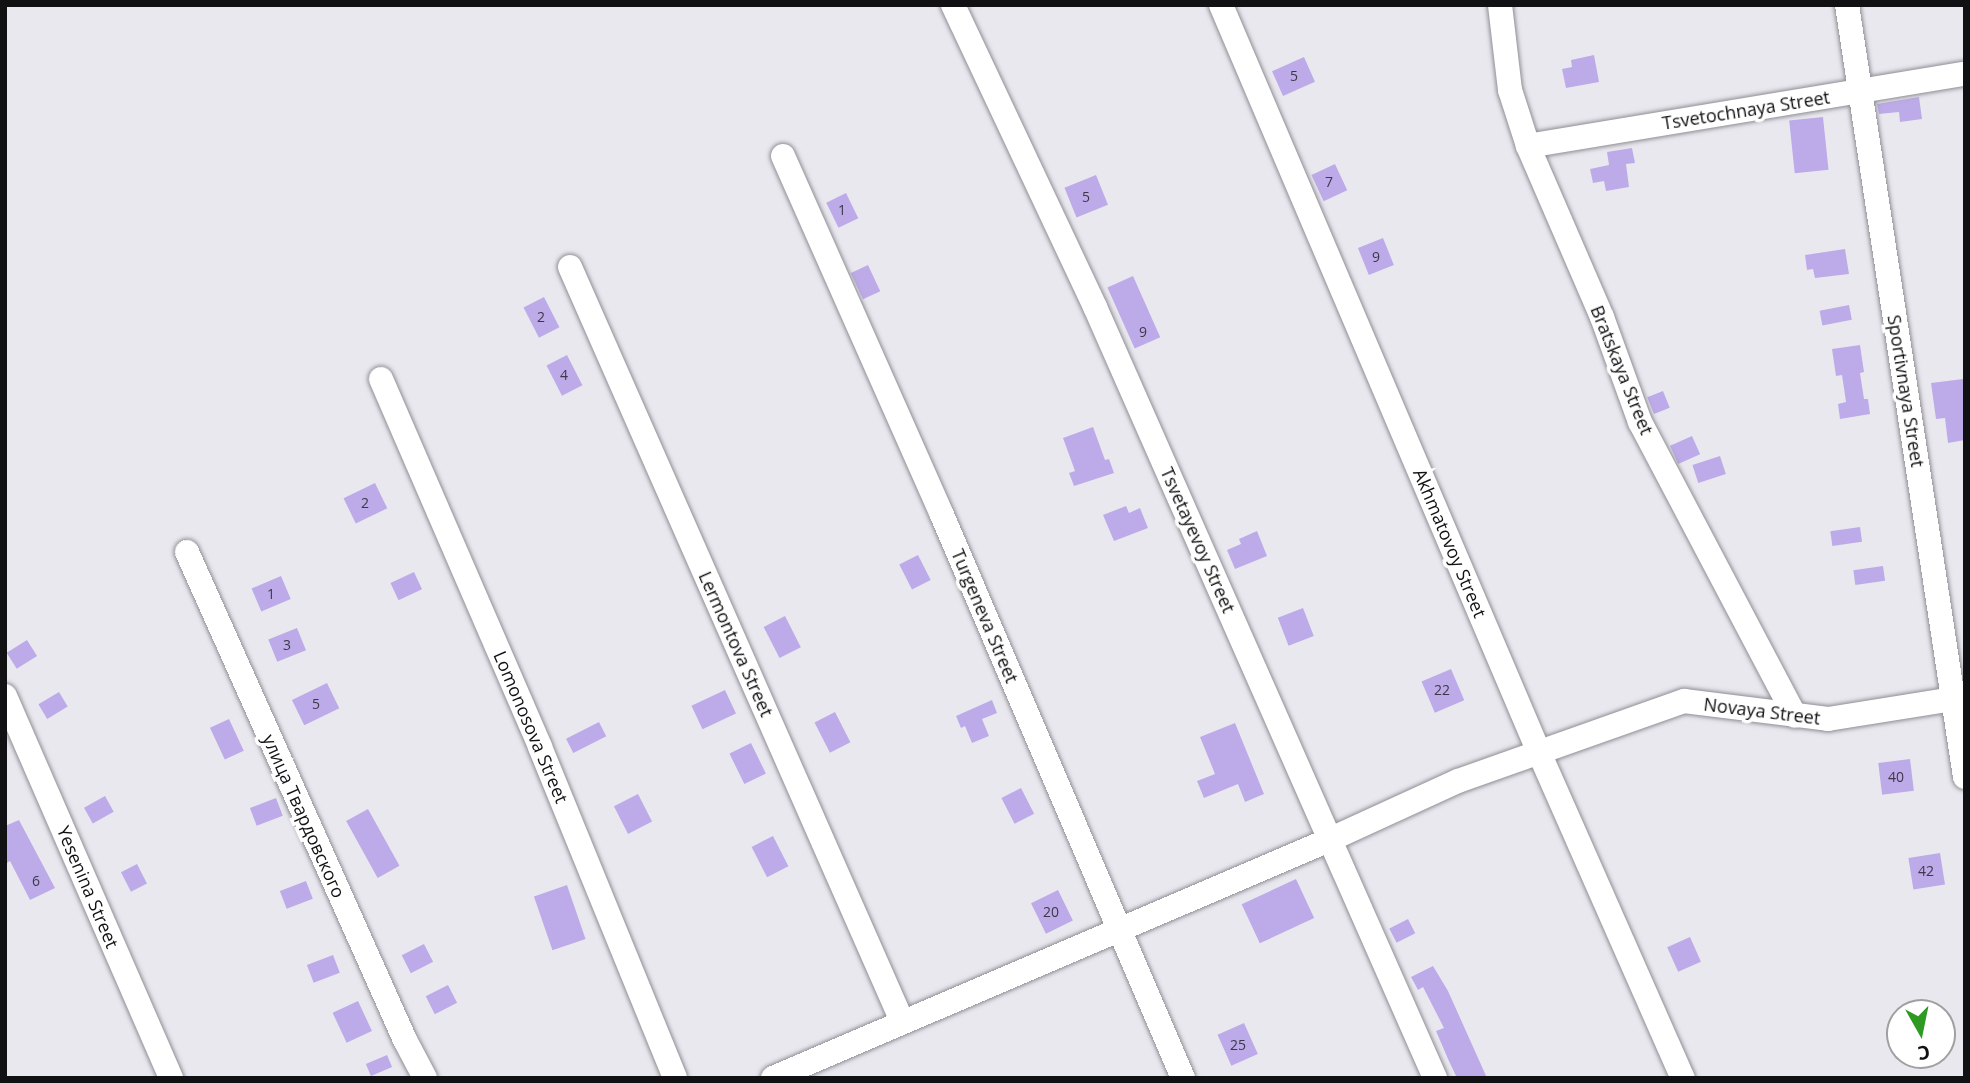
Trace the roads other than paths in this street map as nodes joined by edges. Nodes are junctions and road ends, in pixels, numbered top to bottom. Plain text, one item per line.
1 (953, 5) edge
2 (1221, 5) edge
3 (1500, 5) edge
4 (1847, 5) edge
5 (1965, 74) edge
6 (1861, 91) junction
7 (1528, 146) junction
8 (783, 156) dead end
9 (570, 267) dead end
10 (381, 379) dead end
11 (187, 552) dead end
12 (5, 696) edge
13 (1959, 698) edge
14 (1795, 716) junction
15 (1538, 750) junction
16 (1965, 777) edge
17 (1329, 840) junction
18 (1117, 928) junction
19 (902, 1021) junction
20 (171, 1078) edge
21 (425, 1078) edge
22 (675, 1078) edge
23 (773, 1078) edge
24 (1183, 1078) edge
25 (1435, 1078) edge
26 (1683, 1078) edge

1 - 17 street, Tsvetayevoy Street
2 - 15 street, Akhmatovoy Street
3 - 7 street, Bratskaya Street
4 - 6 street, Sportivnaya Street
5 - 6 street, Tsvetochnaya Street
6 - 7 street, Tsvetochnaya Street
6 - 13 street, Sportivnaya Street
7 - 14 street, Bratskaya Street
8 - 18 street, Turgeneva Street
9 - 19 street, Lermontova Street
10 - 22 street, Lomonosova Street
11 - 21 street, улица Твардовского
12 - 20 street, Yesenina Street
13 - 14 street, Novaya Street
13 - 16 street, Sportivnaya Street
14 - 15 street, Novaya Street
15 - 17 street
15 - 26 street, Akhmatovoy Street
17 - 18 street
17 - 25 street, Tsvetayevoy Street
18 - 19 street
18 - 24 street, Turgeneva Street
19 - 23 street

